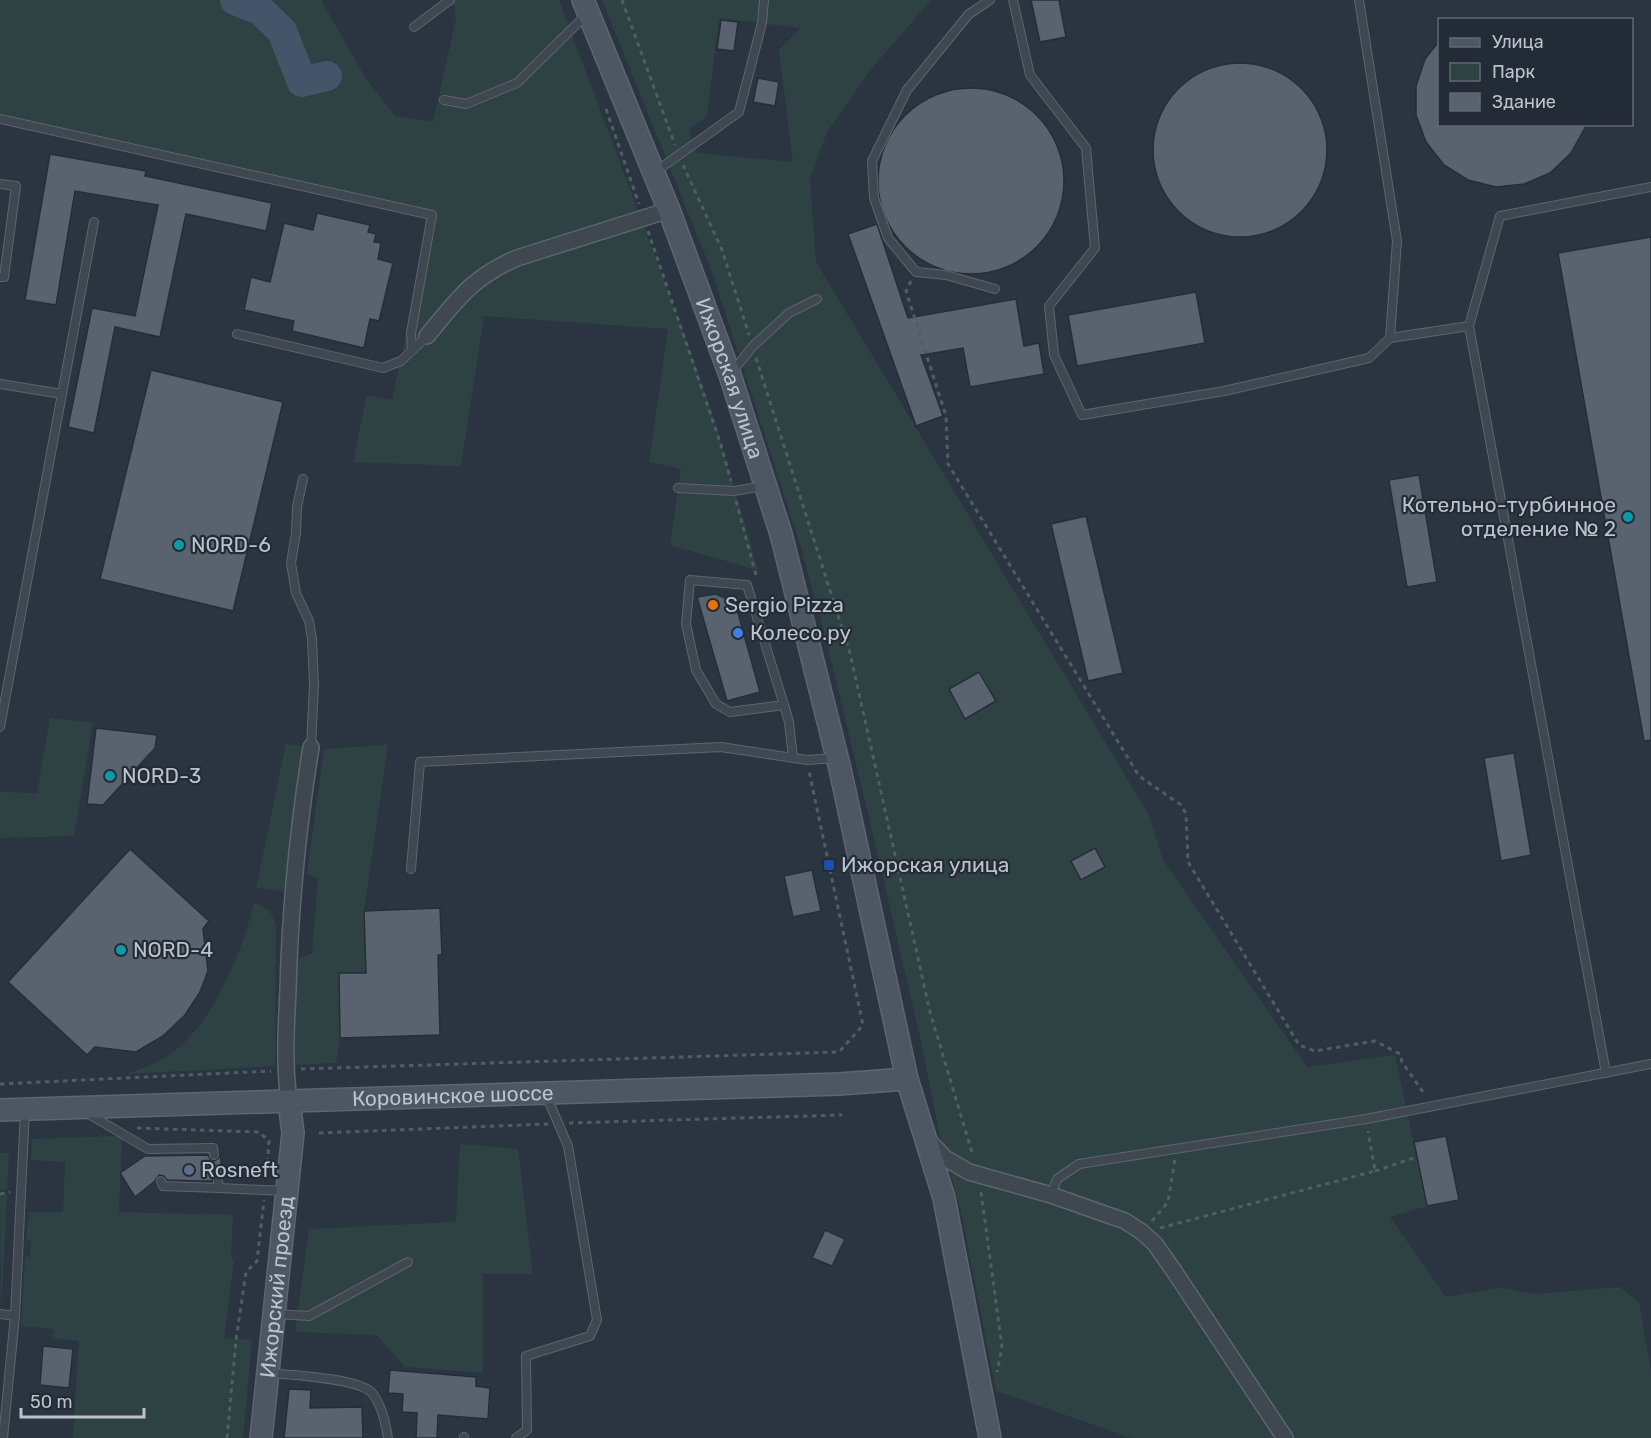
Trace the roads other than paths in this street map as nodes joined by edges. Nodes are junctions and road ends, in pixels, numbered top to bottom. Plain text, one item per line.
1 (450, 0) edge
2 (764, 0) edge
3 (990, 0) edge
4 (1013, 0) edge
5 (1359, 0) edge
6 (586, 4) edge
7 (414, 27) dead end
8 (444, 100) dead end
9 (0, 119) edge
10 (653, 172) junction
11 (0, 184) edge
12 (1651, 187) edge
13 (669, 210) junction
14 (94, 222) dead end
15 (0, 277) edge
16 (995, 289) dead end
17 (817, 299) dead end
18 (1469, 326) junction
19 (237, 333) dead end
20 (427, 336) joint
21 (1390, 338) junction
22 (412, 350) junction
23 (730, 375) junction
24 (0, 384) edge
25 (62, 394) junction
26 (303, 479) dead end
27 (766, 486) junction
28 (678, 488) dead end
29 (784, 705) junction
30 (0, 727) edge
31 (311, 747) joint
32 (793, 758) junction
33 (837, 758) junction
34 (411, 869) dead end
35 (1651, 1064) edge
36 (1606, 1073) junction
37 (907, 1079) junction
38 (545, 1093) junction
39 (289, 1101) junction
40 (78, 1108) junction
41 (0, 1110) edge
42 (25, 1110) junction
43 (926, 1138) junction
44 (214, 1155) dead end
45 (161, 1181) dead end
46 (287, 1191) junction
47 (1051, 1195) junction
48 (408, 1262) dead end
49 (274, 1313) junction
50 (0, 1314) edge
51 (15, 1316) junction
52 (267, 1373) junction
53 (528, 1434) edge
54 (3, 1438) edge
55 (261, 1438) edge
56 (388, 1438) edge
57 (516, 1438) edge
58 (990, 1438) edge
59 (1285, 1438) edge

1 - 7 lane
2 - 10 lane
3 - 16 lane
4 - 21 lane
5 - 21 lane
6 - 8 lane
6 - 10 main road, Ижорская улица
9 - 22 lane
10 - 13 main road, Ижорская улица
11 - 15 lane
12 - 18 lane
13 - 20 street
13 - 23 main road, Ижорская улица
14 - 25 lane
17 - 23 lane
18 - 21 lane
18 - 36 lane
19 - 22 lane
20 - 22 lane
23 - 27 main road, Ижорская улица
24 - 25 lane
25 - 30 lane
26 - 31 lane
27 - 28 lane
27 - 33 main road, Ижорская улица
29 - 29 lane
29 - 32 lane
31 - 39 street
32 - 33 lane
32 - 34 lane
33 - 37 main road, Ижорская улица
35 - 36 lane
36 - 47 lane
37 - 38 main road, Коровинское шоссе
37 - 43 main road, Ижорская улица
38 - 39 main road, Коровинское шоссе
38 - 53 lane
39 - 40 main road, Коровинское шоссе
39 - 46 main road, Ижорский проезд
40 - 42 main road, Коровинское шоссе
40 - 44 lane
41 - 42 main road, Коровинское шоссе
42 - 51 lane
43 - 47 street
43 - 58 main road, Ижорская улица
45 - 46 lane
46 - 49 main road, Ижорский проезд
47 - 59 street
48 - 49 lane
49 - 52 main road, Ижорский проезд
50 - 51 lane
51 - 54 lane
52 - 55 main road, Ижорский проезд
52 - 56 lane
53 - 57 lane

